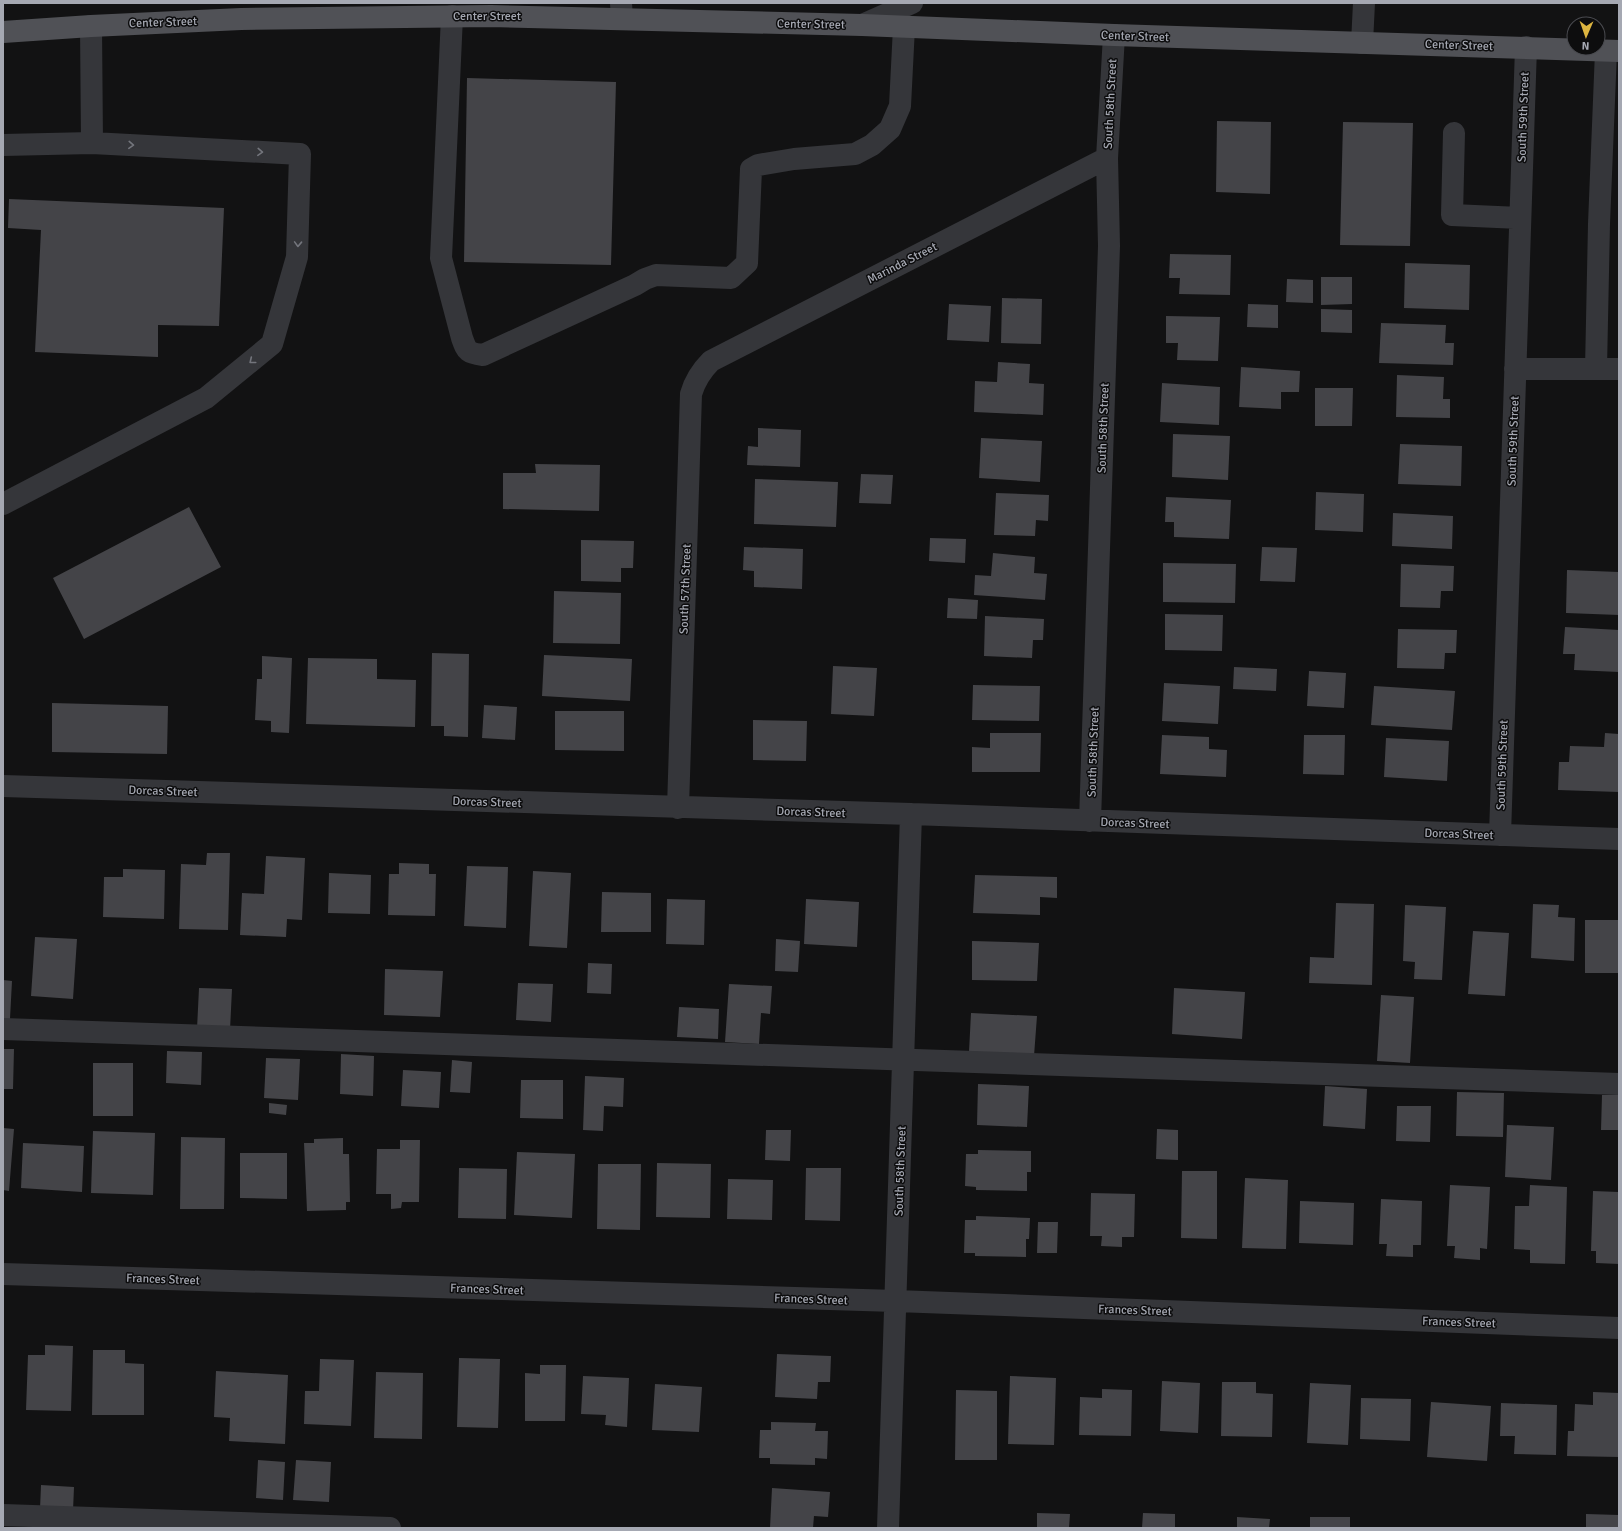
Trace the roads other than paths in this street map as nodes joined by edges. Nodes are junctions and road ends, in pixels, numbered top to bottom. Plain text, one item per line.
1 (912, 3) edge
2 (1364, 3) edge
3 (558, 10) edge
4 (621, 11) edge
5 (452, 16) junction
6 (862, 25) junction
7 (91, 26) junction
8 (904, 27) junction
9 (3, 32) edge
10 (1114, 35) junction
11 (1362, 43) junction
12 (1526, 47) junction
13 (1613, 51) edge
14 (1454, 133) dead end
15 (92, 143) junction
16 (3, 145) edge
17 (1107, 158) junction
18 (1520, 218) junction
19 (1515, 369) junction
20 (1596, 369) junction
21 (1619, 369) edge
22 (700, 372) joint
23 (3, 504) edge
24 (3, 786) edge
25 (678, 808) junction
26 (911, 814) junction
27 (1090, 821) junction
28 (1500, 835) junction
29 (1619, 839) edge
30 (3, 1029) edge
31 (904, 1061) junction
32 (1619, 1084) edge
33 (3, 1274) edge
34 (896, 1301) junction
35 (1619, 1328) edge
36 (3, 1515) edge
37 (390, 1528) edge
38 (888, 1528) edge

1 - 6 street
2 - 11 street
3 - 4 main road, Center Street
3 - 5 main road, Center Street
4 - 6 main road, Center Street
5 - 7 main road, Center Street
5 - 8 street
6 - 8 main road, Center Street
7 - 9 main road, Center Street
7 - 15 street
8 - 10 main road, Center Street
10 - 11 main road, Center Street
10 - 17 street, South 58th Street
11 - 12 main road, Center Street
12 - 13 main road, Center Street
12 - 18 street, South 59th Street
13 - 20 street
14 - 18 street
15 - 16 street
15 -> 23 street
17 - 22 street, Marinda Street
17 - 27 street, South 58th Street
18 - 19 street, South 59th Street
19 - 20 street
19 - 28 street, South 59th Street
20 - 21 street
22 - 25 street, South 57th Street
24 - 25 street, Dorcas Street
25 - 26 street, Dorcas Street
26 - 27 street, Dorcas Street
26 - 31 street, South 58th Street
27 - 28 street, Dorcas Street
28 - 29 street, Dorcas Street
30 - 31 street
31 - 32 street
31 - 34 street, South 58th Street
33 - 34 street, Frances Street
34 - 35 street, Frances Street
34 - 38 street, South 58th Street
36 - 37 street

